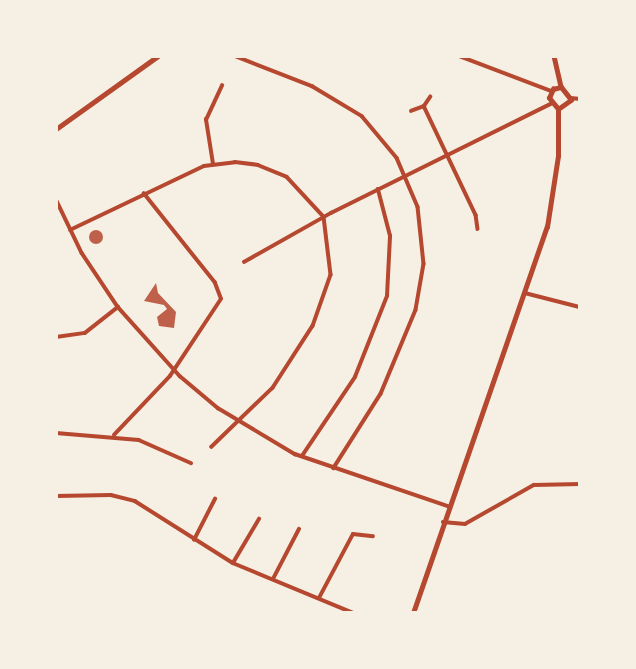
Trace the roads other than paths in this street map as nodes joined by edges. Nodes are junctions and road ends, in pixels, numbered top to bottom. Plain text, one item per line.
1 (158, 56) edge
2 (235, 56) edge
3 (459, 56) edge
4 (554, 56) edge
5 (222, 85) dead end
6 (561, 87) junction
7 (551, 91) junction
8 (430, 97) dead end
9 (571, 98) junction
10 (580, 99) edge
11 (551, 104) junction
12 (424, 106) junction
13 (558, 109) junction
14 (411, 111) dead end
15 (56, 129) edge
16 (448, 158) junction
17 (213, 164) junction
18 (407, 176) junction
19 (378, 190) junction
20 (144, 194) junction
21 (56, 199) edge
22 (324, 217) junction
23 (478, 229) dead end
24 (70, 230) junction
25 (243, 262) dead end
26 (525, 293) junction
27 (118, 307) junction
28 (580, 307) edge
29 (56, 337) edge
30 (174, 369) junction
31 (241, 424) junction
32 (56, 433) edge
33 (114, 435) junction
34 (212, 447) dead end
35 (302, 456) junction
36 (191, 463) dead end
37 (334, 468) junction
38 (580, 484) edge
39 (56, 496) edge
40 (215, 499) dead end
41 (448, 506) junction
42 (260, 519) dead end
43 (443, 522) junction
44 (299, 529) dead end
45 (373, 536) dead end
46 (194, 540) junction
47 (233, 563) junction
48 (273, 579) junction
49 (319, 598) junction
50 (355, 613) edge
51 (413, 613) edge

1 - 15 main road
2 - 18 street
3 - 7 street
4 - 6 main road
5 - 17 street
6 - 7 main road
6 - 9 main road
7 - 11 main road
8 - 12 street
9 - 10 street
9 - 13 main road
11 - 13 main road
11 - 16 street
12 - 14 street
12 - 16 street
13 - 26 main road
16 - 18 street
16 - 23 street
17 - 20 street
17 - 22 street
18 - 19 street
18 - 37 street
19 - 22 street
19 - 35 street
20 - 24 street
20 - 30 street
21 - 24 street
22 - 25 street
22 - 31 street
24 - 27 street
26 - 28 street
26 - 41 main road
27 - 29 street
27 - 30 street
30 - 31 street
30 - 33 street
31 - 34 street
31 - 35 street
32 - 33 street
33 - 36 street
35 - 37 street
37 - 41 street
38 - 43 street
39 - 46 street
40 - 46 street
41 - 43 main road
42 - 47 street
43 - 51 main road
44 - 48 street
45 - 49 street
46 - 47 street
47 - 48 street
48 - 49 street
49 - 50 street

